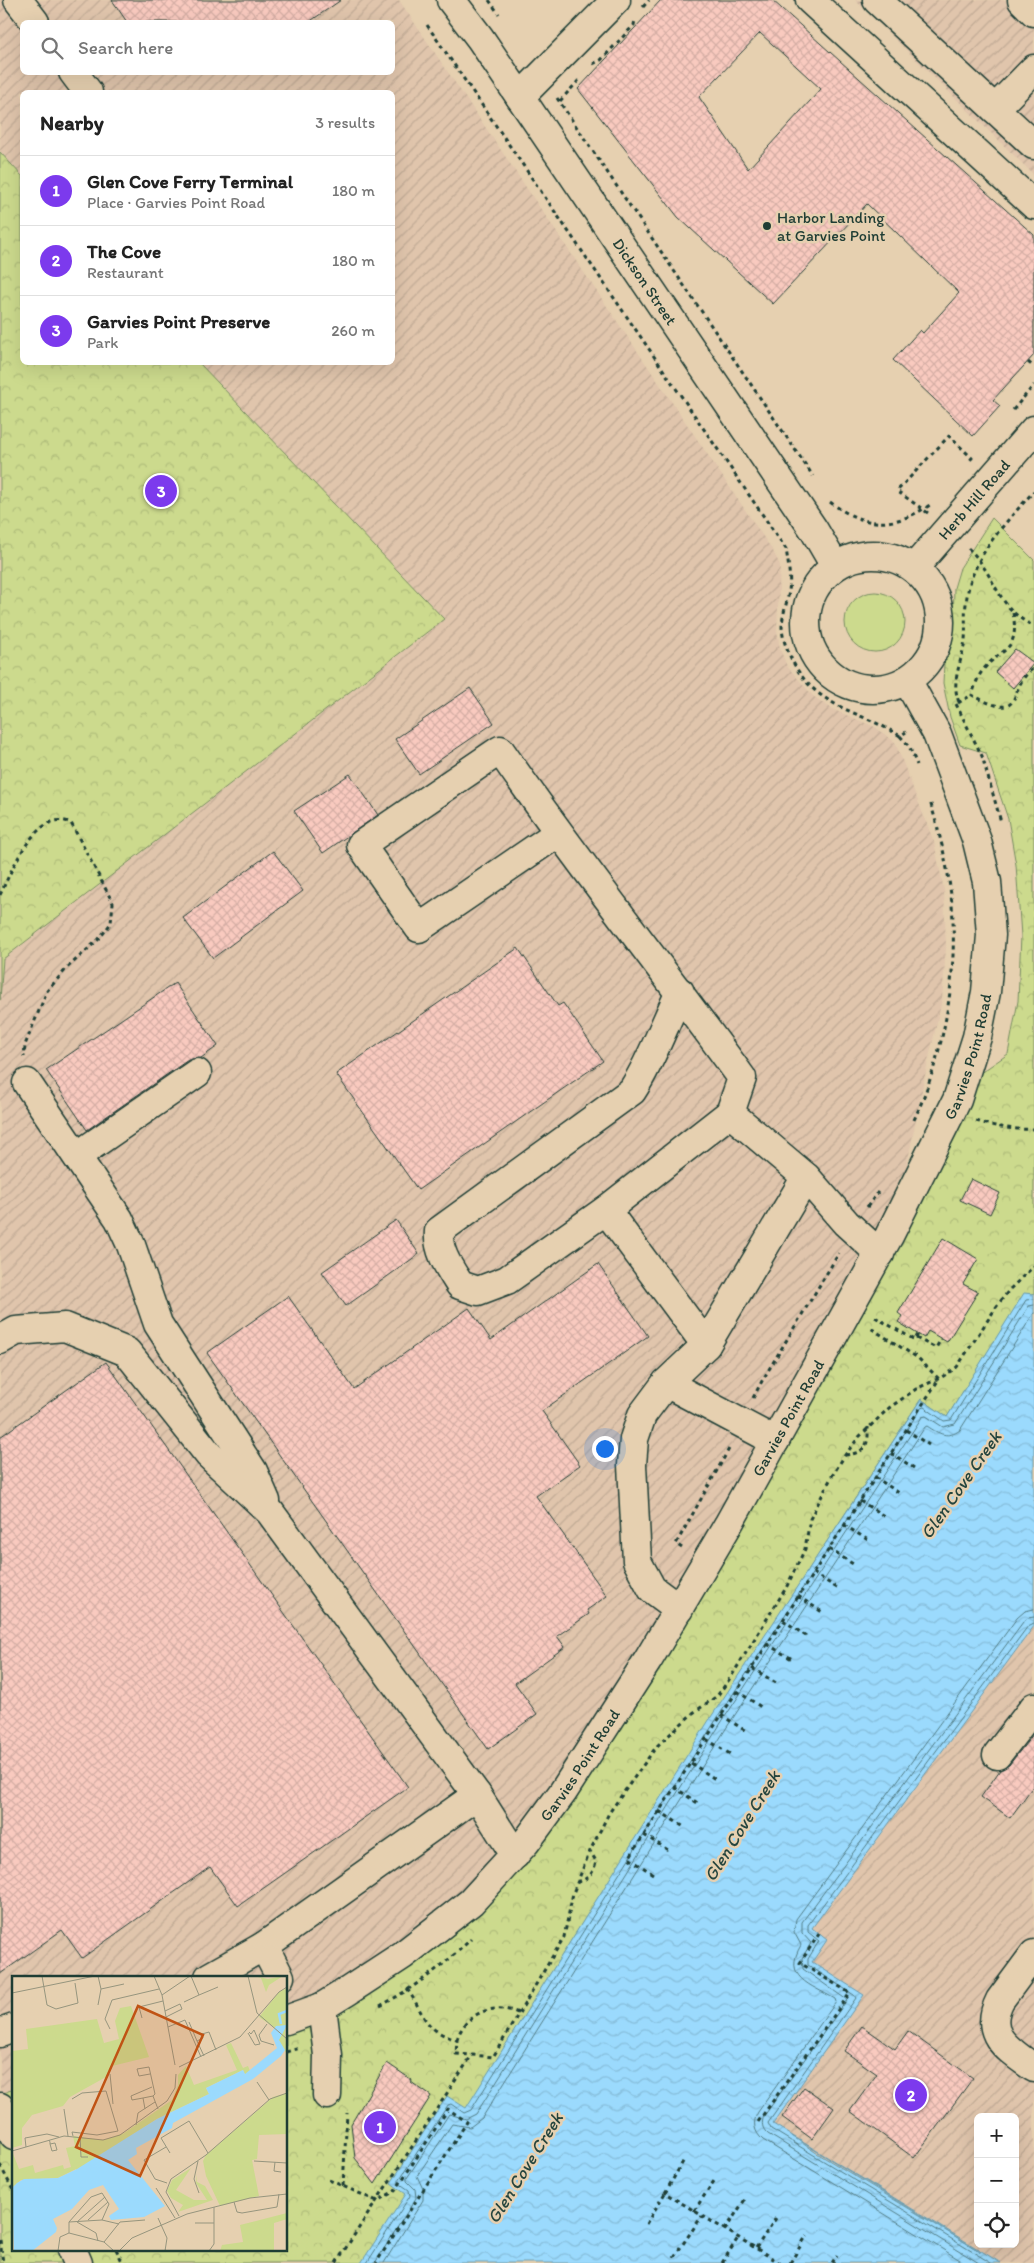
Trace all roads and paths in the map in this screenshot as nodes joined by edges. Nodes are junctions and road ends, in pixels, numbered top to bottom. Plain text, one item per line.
1 (18, 0) edge
2 (451, 0) edge
3 (616, 0) edge
4 (810, 0) edge
5 (877, 0) edge
6 (1022, 0) edge
7 (1034, 12) edge
8 (33, 20) edge
9 (427, 25) dead end
10 (1034, 70) edge
11 (75, 75) edge
12 (86, 90) edge
13 (555, 95) dead end
14 (520, 97) junction
15 (995, 109) junction
16 (1034, 145) edge
17 (1034, 206) edge
18 (1028, 362) dead end
19 (1034, 367) edge
20 (1034, 430) edge
21 (967, 464) dead end
22 (815, 478) dead end
23 (1034, 490) edge
24 (829, 501) dead end
25 (933, 503) dead end
26 (924, 509) junction
27 (932, 516) dead end
28 (970, 550) dead end
29 (980, 559) junction
30 (834, 566) junction
31 (914, 568) junction
32 (1012, 613) junction
33 (1034, 626) edge
34 (1034, 668) edge
35 (907, 680) junction
36 (972, 695) junction
37 (959, 702) junction
38 (951, 707) dead end
39 (907, 732) dead end
40 (900, 736) junction
41 (919, 770) dead end
42 (927, 793) dead end
43 (558, 833) junction
44 (0, 895) edge
45 (680, 992) junction
46 (197, 1072) dead end
47 (27, 1083) joint
48 (730, 1112) junction
49 (971, 1119) dead end
50 (911, 1126) dead end
51 (1034, 1129) edge
52 (77, 1156) junction
53 (806, 1177) junction
54 (879, 1191) dead end
55 (606, 1210) junction
56 (853, 1230) junction
57 (880, 1254) junction
58 (1034, 1266) edge
59 (869, 1327) dead end
60 (916, 1338) dead end
61 (941, 1339) dead end
62 (0, 1340) edge
63 (706, 1345) junction
64 (939, 1378) junction
65 (666, 1384) junction
66 (741, 1423) junction
67 (868, 1427) junction
68 (906, 1430) junction
69 (775, 1441) junction
70 (929, 1445) dead end
71 (890, 1453) junction
72 (845, 1455) junction
73 (914, 1468) dead end
74 (875, 1477) junction
75 (899, 1493) dead end
76 (860, 1501) junction
77 (270, 1512) junction
78 (884, 1516) dead end
79 (844, 1525) junction
80 (868, 1540) dead end
81 (829, 1549) junction
82 (684, 1550) dead end
83 (853, 1564) dead end
84 (813, 1573) junction
85 (837, 1588) dead end
86 (798, 1596) junction
87 (679, 1609) junction
88 (822, 1612) dead end
89 (783, 1620) junction
90 (806, 1636) dead end
91 (767, 1644) junction
92 (792, 1660) dead end
93 (752, 1668) junction
94 (776, 1683) dead end
95 (737, 1691) junction
96 (761, 1707) dead end
97 (1034, 1707) edge
98 (721, 1715) junction
99 (746, 1731) dead end
100 (706, 1739) junction
101 (730, 1754) dead end
102 (998, 1755) dead end
103 (690, 1762) junction
104 (715, 1779) dead end
105 (674, 1788) junction
106 (477, 1795) junction
107 (699, 1804) dead end
108 (659, 1811) junction
109 (684, 1827) dead end
110 (644, 1835) junction
111 (668, 1850) dead end
112 (590, 1851) junction
113 (515, 1855) junction
114 (653, 1874) dead end
115 (577, 1882) junction
116 (819, 1934) dead end
117 (264, 1946) junction
118 (1034, 1954) edge
119 (211, 1976) edge
120 (279, 1976) edge
121 (407, 1989) dead end
122 (288, 1992) edge
123 (303, 2014) edge
124 (520, 2014) junction
125 (457, 2040) junction
126 (306, 2046) dead end
127 (288, 2051) edge
128 (472, 2055) junction
129 (1034, 2068) edge
130 (12, 2090) edge
131 (0, 2094) edge
132 (327, 2095) dead end
133 (0, 2107) edge
134 (758, 2122) dead end
135 (12, 2131) edge
136 (684, 2160) dead end
137 (0, 2165) edge
138 (716, 2178) dead end
139 (329, 2180) dead end
140 (12, 2188) edge
141 (665, 2193) junction
142 (746, 2198) dead end
143 (377, 2200) junction
144 (694, 2211) junction
145 (702, 2216) junction
146 (776, 2218) dead end
147 (646, 2224) dead end
148 (725, 2230) junction
149 (807, 2235) dead end
150 (738, 2238) junction
151 (0, 2240) edge
152 (756, 2248) junction
153 (72, 2250) edge
154 (116, 2250) edge
155 (837, 2255) dead end
156 (674, 2257) dead end
157 (777, 2262) edge
158 (3, 2263) edge
159 (78, 2263) edge
160 (123, 2263) edge
161 (336, 2263) edge
162 (376, 2263) edge
163 (722, 2263) edge
164 (790, 2263) edge
165 (832, 2263) edge

1 - 8 street
2 - 14 street, Dickson Street
3 - 14 street
4 - 17 street
5 - 15 street
6 - 7 street
9 - 40 path
10 - 15 street
11 - 12 street
13 - 22 path
14 - 30 street, Dickson Street
15 - 16 street
18 - 19 path
20 - 31 street, Herb Hill Road
21 - 26 path
23 - 29 path
24 - 26 path
25 - 26 path
26 - 27 path
28 - 29 path
29 - 32 path
29 - 37 path
30 - 31 street
30 - 35 street
31 - 35 street
32 - 33 path
32 - 36 path
34 - 36 path
35 - 57 street, Garvies Point Road
36 - 37 path
37 - 38 path
39 - 40 path
40 - 41 path
42 - 50 path
43 - 43 street
43 - 45 street
44 - 47 path
45 - 48 street
45 - 55 street
46 - 52 street
47 - 52 street
48 - 53 street
48 - 55 street
49 - 51 path
52 - 77 street
53 - 56 street
53 - 63 street
54 - 56 path
55 - 63 street
56 - 57 street
56 - 66 path
57 - 69 street, Garvies Point Road
58 - 64 path
59 - 64 path
60 - 61 path
62 - 77 street
63 - 65 street
64 - 67 path
64 - 68 path
65 - 66 street
65 - 87 street
66 - 69 street
66 - 82 path
67 - 72 path
67 - 72 path
68 - 70 path
68 - 71 path
69 - 87 street, Garvies Point Road
71 - 73 path
71 - 74 path
72 - 112 path
74 - 75 path
74 - 76 path
76 - 78 path
76 - 79 path
77 - 106 street
79 - 80 path
79 - 81 path
81 - 83 path
81 - 84 path
84 - 85 path
84 - 86 path
86 - 88 path
86 - 89 path
87 - 113 street, Garvies Point Road
89 - 90 path
89 - 91 path
91 - 92 path
91 - 93 path
93 - 94 path
93 - 95 path
95 - 96 path
95 - 98 path
97 - 102 street
98 - 99 path
98 - 100 path
100 - 101 path
100 - 103 path
103 - 104 path
103 - 105 path
105 - 107 path
105 - 108 path
106 - 113 street
106 - 117 street
108 - 109 path
108 - 110 path
110 - 111 path
110 - 114 path
112 - 115 path
112 - 115 path
113 - 123 street, Garvies Point Road
115 - 124 path
116 - 134 path
117 - 119 street
117 - 120 street
118 - 129 street
121 - 125 path
122 - 123 street
123 - 132 street
124 - 125 path
124 - 128 path
125 - 128 path
126 - 127 path
128 - 143 path
130 - 131 street
133 - 135 street
136 - 141 path
137 - 140 path
138 - 144 path
139 - 143 path
141 - 144 path
141 - 147 path
142 - 148 path
143 - 161 path
143 - 162 path
144 - 145 path
145 - 148 path
145 - 156 path
146 - 152 path
148 - 150 path
149 - 164 path
150 - 152 path
150 - 163 path
151 - 158 path
152 - 157 path
153 - 159 street
154 - 160 path
155 - 165 path

